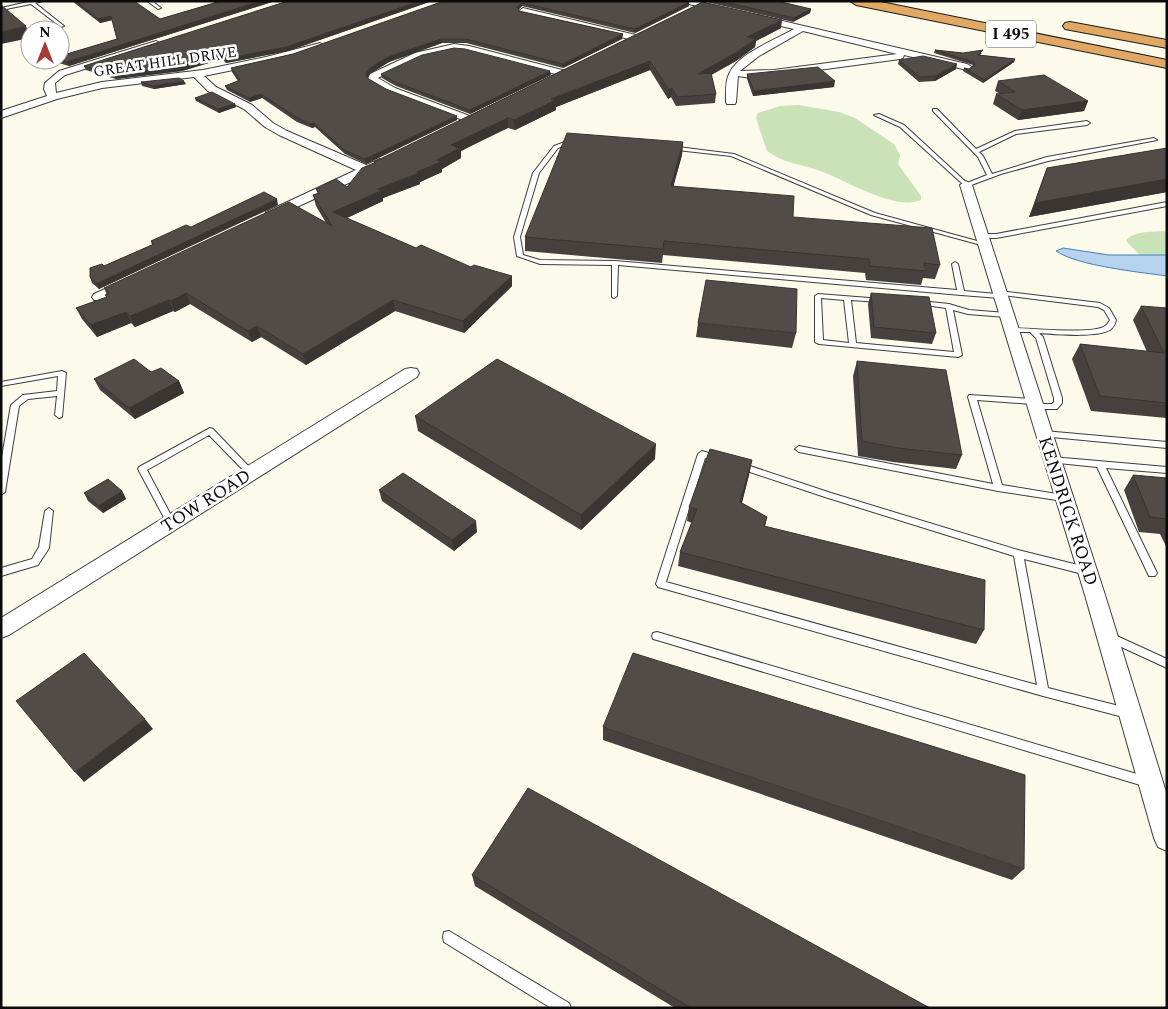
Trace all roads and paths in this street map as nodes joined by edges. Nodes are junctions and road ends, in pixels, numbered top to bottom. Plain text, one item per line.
1 (41, 1) edge
2 (149, 1) edge
3 (682, 1) edge
4 (856, 1) edge
5 (30, 2) edge
6 (702, 5) junction
7 (158, 8) dead end
8 (1, 9) edge
9 (523, 11) edge
10 (729, 12) edge
11 (686, 14) edge
12 (747, 16) edge
13 (54, 20) edge
14 (1055, 23) dead end
15 (802, 28) junction
16 (641, 36) joint
17 (333, 41) edge
18 (163, 42) edge
19 (1167, 44) edge
20 (621, 46) edge
21 (901, 53) junction
22 (1167, 64) edge
23 (968, 67) edge
24 (567, 71) joint
25 (734, 73) junction
26 (196, 74) junction
27 (546, 81) edge
28 (53, 97) junction
29 (731, 102) dead end
30 (935, 110) dead end
31 (1, 115) edge
32 (877, 115) dead end
33 (475, 118) joint
34 (1088, 123) dead end
35 (453, 128) edge
36 (578, 140) edge
37 (1154, 140) dead end
38 (664, 148) edge
39 (976, 151) junction
40 (392, 157) edge
41 (366, 170) junction
42 (990, 176) junction
43 (966, 185) junction
44 (1167, 204) edge
45 (259, 221) edge
46 (984, 240) junction
47 (615, 263) junction
48 (955, 264) dead end
49 (143, 276) edge
50 (961, 293) junction
51 (999, 295) junction
52 (614, 296) dead end
53 (99, 297) dead end
54 (847, 298) junction
55 (884, 301) edge
56 (912, 303) edge
57 (949, 306) junction
58 (1009, 322) junction
59 (1032, 330) junction
60 (853, 345) junction
61 (411, 373) dead end
62 (1, 384) edge
63 (61, 393) junction
64 (1034, 404) junction
65 (59, 415) dead end
66 (1044, 434) junction
67 (1167, 445) edge
68 (799, 449) dead end
69 (1052, 460) junction
70 (1100, 464) junction
71 (3, 467) edge
72 (1167, 470) edge
73 (250, 474) junction
74 (998, 488) junction
75 (1, 492) edge
76 (1063, 498) junction
77 (49, 511) dead end
78 (171, 523) junction
79 (1018, 554) junction
80 (1087, 571) junction
81 (1, 572) edge
82 (1152, 573) dead end
83 (1, 629) edge
84 (1106, 635) junction
85 (657, 636) dead end
86 (1167, 664) edge
87 (1043, 691) junction
88 (1129, 713) junction
89 (1150, 783) junction
90 (1167, 838) edge
91 (449, 937) dead end
92 (564, 1008) edge

1 - 5 lane
2 - 7 lane
3 - 6 street
4 - 22 highway, I 495
5 - 8 lane
5 - 13 lane
6 - 10 street
6 - 11 street
9 - 16 street
12 - 15 street
14 - 19 highway, I 495
15 - 21 street
15 - 25 street
16 - 20 street
17 - 26 street, GREAT HILL DRIVE
18 - 28 street
21 - 23 street
21 - 25 street
24 - 27 street
24 - 33 street
25 - 29 street
26 - 28 street, GREAT HILL DRIVE
26 - 41 street
28 - 31 street, GREAT HILL DRIVE
30 - 39 lane
32 - 43 lane
33 - 35 street
34 - 39 lane
36 - 47 lane
37 - 42 lane
38 - 46 lane
39 - 42 lane
40 - 41 street
41 - 45 street
42 - 43 lane
43 - 46 street, KENDRICK ROAD
44 - 46 lane
46 - 51 street, KENDRICK ROAD
47 - 50 lane
47 - 52 lane
48 - 50 lane
49 - 53 street
50 - 51 lane
51 - 58 street, KENDRICK ROAD
51 - 59 lane
54 - 55 lane
54 - 60 lane
54 - 60 lane
56 - 57 lane
57 - 58 lane
57 - 60 lane
58 - 59 lane
58 - 64 street, KENDRICK ROAD
59 - 64 lane
61 - 73 street, TOW ROAD
62 - 63 lane
63 - 65 lane
63 - 71 lane
64 - 66 street, KENDRICK ROAD
64 - 74 lane
66 - 67 lane
66 - 69 street, KENDRICK ROAD
68 - 74 lane
69 - 70 lane
69 - 76 street, KENDRICK ROAD
70 - 72 lane
70 - 82 lane
71 - 75 lane
73 - 78 street, TOW ROAD
73 - 78 lane
74 - 76 lane
76 - 80 street, KENDRICK ROAD
77 - 81 lane
78 - 83 street, TOW ROAD
79 - 80 lane
79 - 87 lane
79 - 87 lane
80 - 84 street, KENDRICK ROAD
84 - 86 lane
84 - 88 street, KENDRICK ROAD
85 - 89 lane
87 - 88 lane
88 - 89 street, KENDRICK ROAD
89 - 90 street, KENDRICK ROAD
91 - 92 lane

